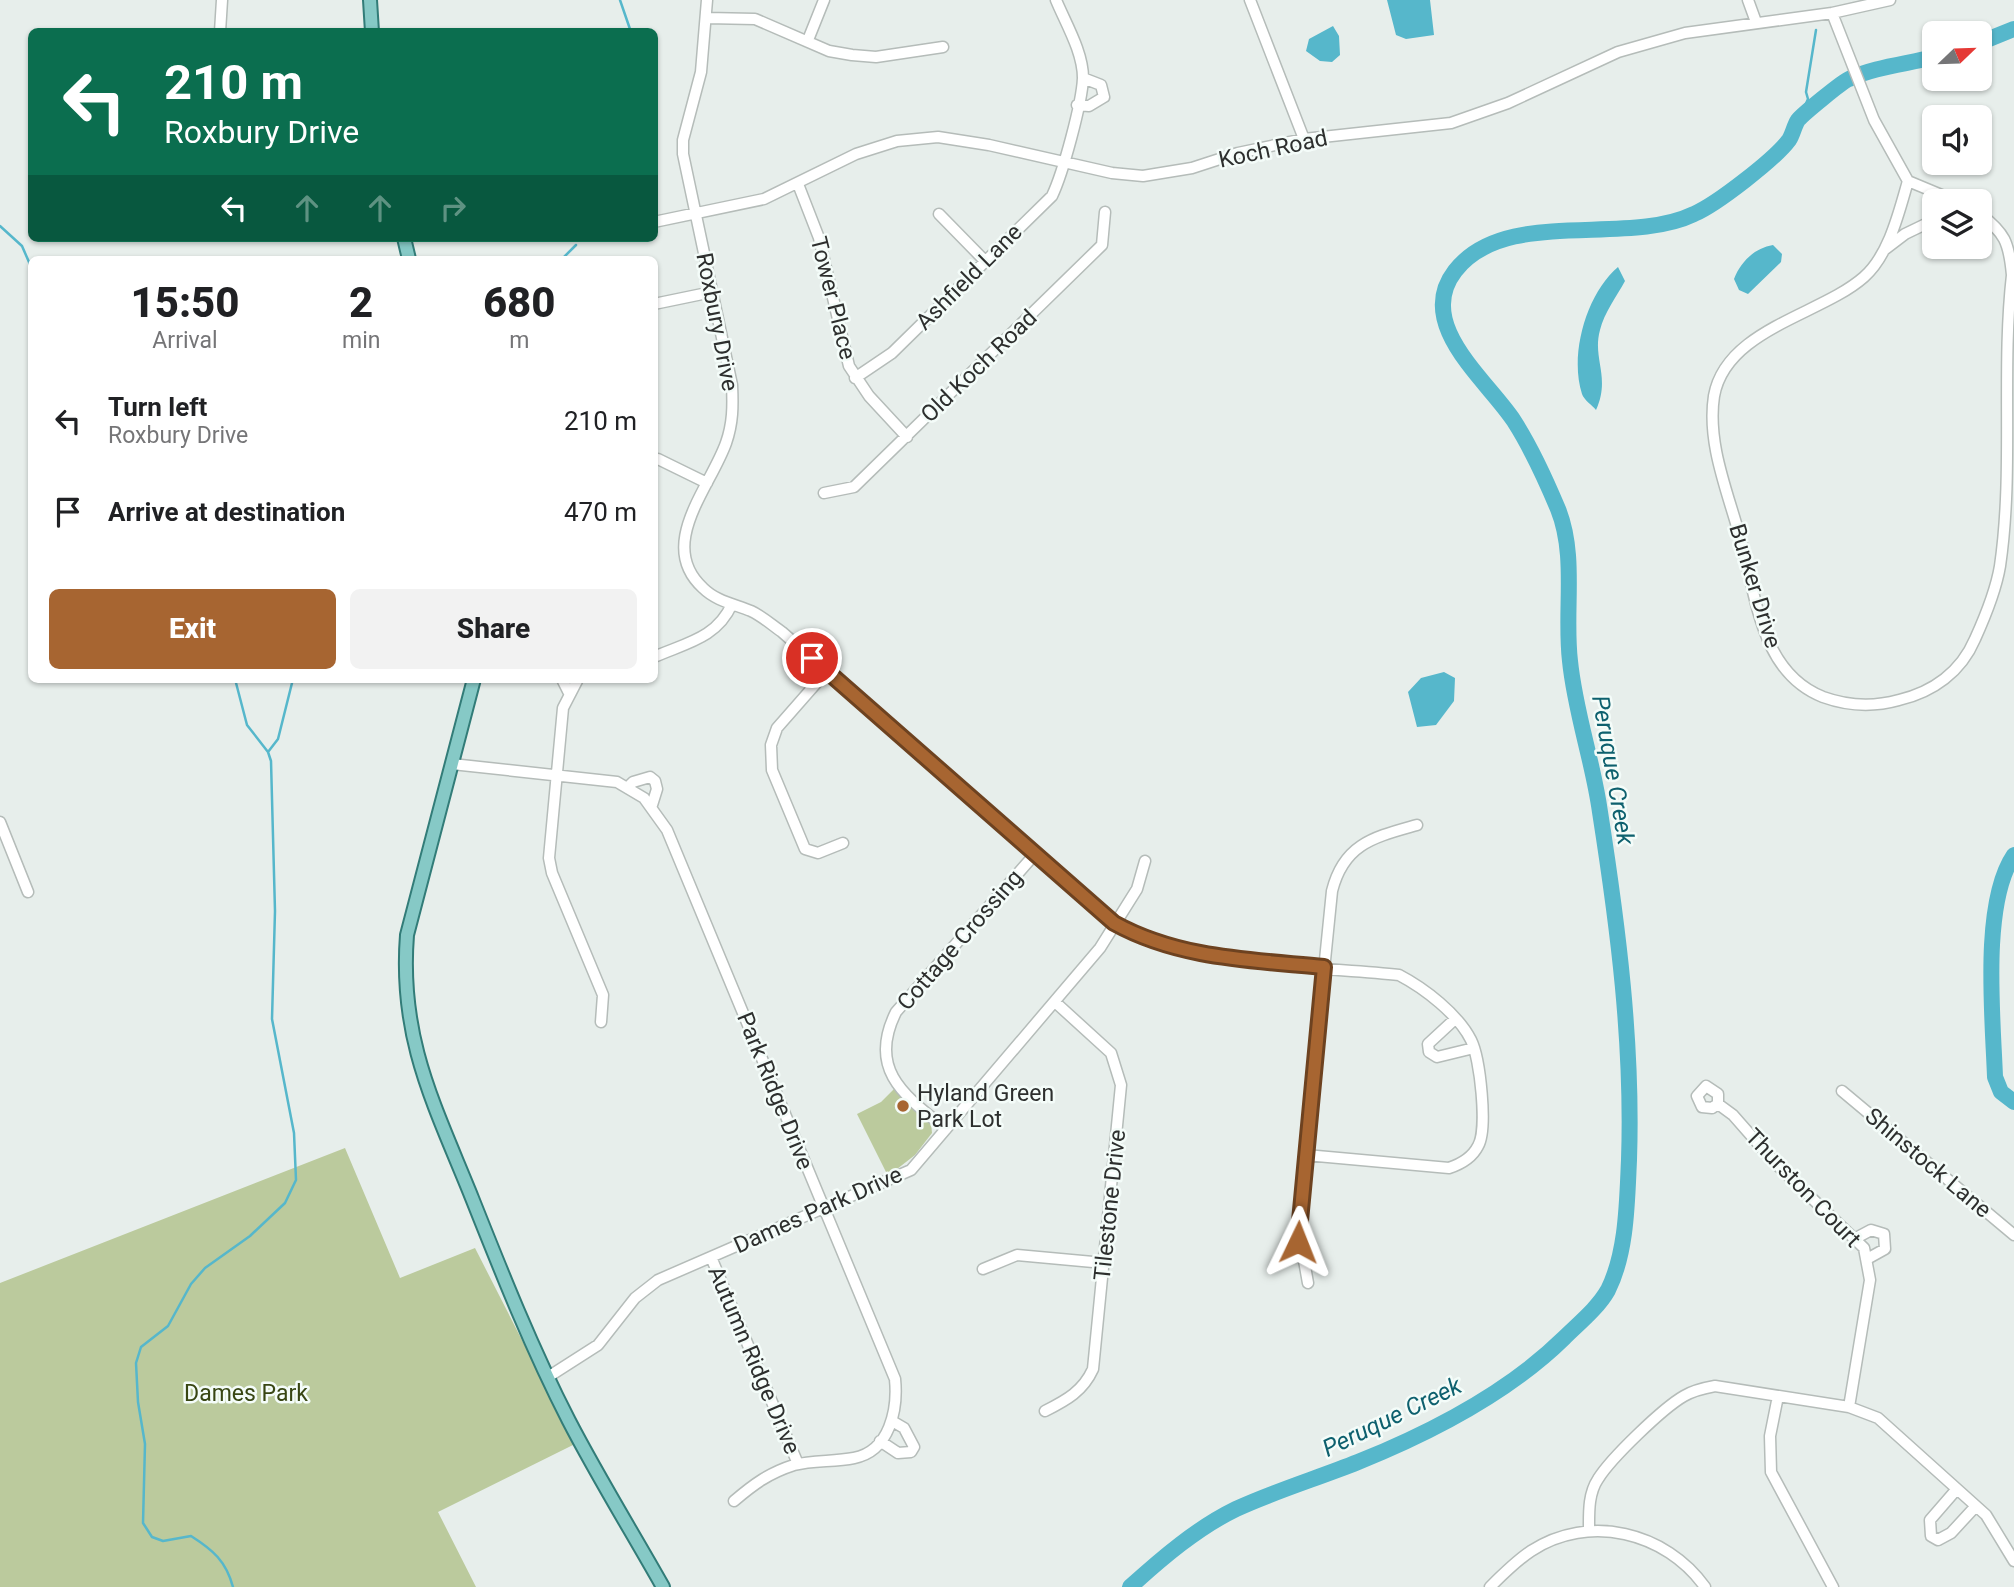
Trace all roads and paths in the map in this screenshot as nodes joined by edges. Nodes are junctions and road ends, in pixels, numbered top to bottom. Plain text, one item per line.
1 (222, 0) edge
2 (370, 0) edge
3 (708, 0) edge
4 (824, 0) edge
5 (1056, 0) edge
6 (1250, 0) edge
7 (1748, 0) edge
8 (1890, 0) edge
9 (1832, 13) junction
10 (707, 18) junction
11 (1756, 22) junction
12 (220, 28) edge
13 (372, 28) edge
14 (808, 40) junction
15 (943, 47) dead end
16 (1083, 78) junction
17 (1077, 105) junction
18 (1304, 139) junction
19 (1065, 162) junction
20 (1908, 181) junction
21 (798, 184) junction
22 (1927, 189) edge
23 (1105, 212) dead end
24 (696, 214) junction
25 (939, 214) dead end
26 (658, 221) edge
27 (1992, 223) edge
28 (1922, 226) edge
29 (1881, 253) junction
30 (985, 261) junction
31 (712, 292) junction
32 (658, 303) edge
33 (855, 378) junction
34 (907, 437) junction
35 (658, 460) edge
36 (707, 484) junction
37 (824, 493) dead end
38 (732, 604) junction
39 (658, 655) edge
40 (827, 671) junction
41 (473, 683) edge
42 (564, 683) edge
43 (575, 683) edge
44 (569, 692) junction
45 (452, 764) junction
46 (556, 775) junction
47 (628, 787) junction
48 (652, 805) junction
49 (0, 822) edge
50 (1417, 825) dead end
51 (843, 843) dead end
52 (1035, 854) junction
53 (1145, 861) dead end
54 (28, 892) dead end
55 (1114, 923) junction
56 (1324, 967) junction
57 (1055, 1002) junction
58 (1455, 1019) junction
59 (601, 1022) dead end
60 (1474, 1048) junction
61 (1842, 1091) dead end
62 (1718, 1104) dead end
63 (946, 1129) junction
64 (1306, 1155) junction
65 (824, 1209) junction
66 (2014, 1235) edge
67 (1856, 1238) junction
68 (711, 1257) junction
69 (1867, 1259) junction
70 (1104, 1263) junction
71 (983, 1269) dead end
72 (1308, 1283) dead end
73 (548, 1377) junction
74 (1778, 1396) junction
75 (1849, 1407) junction
76 (1045, 1411) dead end
77 (892, 1421) junction
78 (880, 1441) junction
79 (797, 1464) junction
80 (1956, 1490) junction
81 (734, 1501) dead end
82 (1975, 1507) junction
83 (1589, 1531) junction
84 (2014, 1561) edge
85 (663, 1587) edge
86 (1490, 1587) edge
87 (1705, 1587) edge
88 (1833, 1587) edge

1 - 12 street
2 - 13 main road
3 - 10 street, Roxbury Drive
4 - 14 street
5 - 16 street
6 - 18 street
7 - 11 street
8 - 9 street, Koch Road
9 - 11 street, Koch Road
9 - 20 street
10 - 14 street
10 - 24 street, Roxbury Drive
11 - 18 street, Koch Road
14 - 15 street
16 - 17 street, Ashfield Lane
16 - 17 street
17 - 19 street, Ashfield Lane
18 - 19 street, Koch Road
19 - 21 street, Koch Road
19 - 30 street, Ashfield Lane
20 - 22 street
20 - 29 street, Bunker Drive
21 - 24 street, Koch Road
21 - 33 street, Tower Place
23 - 34 street, Old Koch Road
24 - 26 street, Koch Road
24 - 31 street, Roxbury Drive
25 - 30 street
27 - 29 street, Bunker Drive
28 - 29 street, Bunker Drive
30 - 33 street, Ashfield Lane
31 - 32 street
31 - 36 street, Roxbury Drive
33 - 34 street, Tower Place
34 - 37 street, Old Koch Road
35 - 36 street
36 - 38 street, Roxbury Drive
38 - 39 street
38 - 40 street, Roxbury Drive
40 - 51 street
40 - 52 street, Roxbury Drive
41 - 45 main road
42 - 44 street
43 - 44 street
44 - 46 street
45 - 46 street, Park Ridge Drive
45 - 73 main road
46 - 47 street, Park Ridge Drive
46 - 59 street
47 - 48 street, Park Ridge Drive
47 - 48 street, Park Ridge Drive
48 - 65 street, Park Ridge Drive
49 - 54 street
50 - 56 street
52 - 55 street, Roxbury Drive
52 - 63 street, Cottage Crossing
53 - 55 street, Dames Park Drive
55 - 56 street, Roxbury Drive
55 - 57 street, Dames Park Drive
56 - 58 street, Roxbury Drive
56 - 64 street
57 - 63 street, Dames Park Drive
57 - 70 street, Tilestone Drive
58 - 60 street, Roxbury Drive
58 - 60 street
60 - 64 street, Roxbury Drive
61 - 66 street, Shinstock Lane
62 - 67 street, Thurston Court
63 - 65 street, Dames Park Drive
64 - 72 street
65 - 68 street, Dames Park Drive
65 - 77 street, Park Ridge Drive
67 - 69 street, Thurston Court
67 - 69 street
68 - 73 street, Dames Park Drive
68 - 79 street, Autumn Ridge Drive
69 - 75 street, Thurston Court
70 - 71 street
70 - 76 street, Tilestone Drive
73 - 85 main road
74 - 75 street
74 - 83 street
74 - 88 street
75 - 80 street
77 - 78 street, Park Ridge Drive
77 - 78 street
78 - 79 street, Park Ridge Drive
79 - 81 street, Park Ridge Drive
80 - 82 street
80 - 82 street
82 - 84 street
83 - 86 street
83 - 87 street

